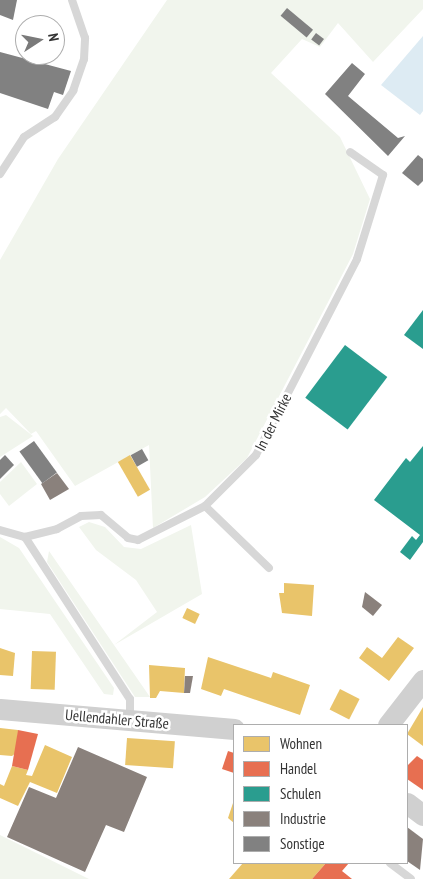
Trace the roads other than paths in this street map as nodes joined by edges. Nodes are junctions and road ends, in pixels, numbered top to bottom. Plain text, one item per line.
1 (72, 0) edge
2 (350, 152) dead end
3 (0, 174) edge
4 (205, 506) junction
5 (0, 530) edge
6 (25, 537) junction
7 (269, 568) dead end
8 (423, 680) edge
9 (0, 709) edge
10 (130, 720) junction
11 (389, 724) edge
12 (233, 729) edge
13 (408, 805) edge
14 (423, 815) edge
15 (391, 864) edge
16 (411, 879) edge

1 - 3 lane
2 - 4 lane, In der Mirke
4 - 6 lane, In der Mirke
4 - 7 lane
5 - 6 lane, In der Mirke
6 - 10 lane
8 - 11 main road
9 - 10 main road, Uellendahler Straße
10 - 12 main road, Uellendahler Straße
13 - 14 main road
15 - 16 lane

